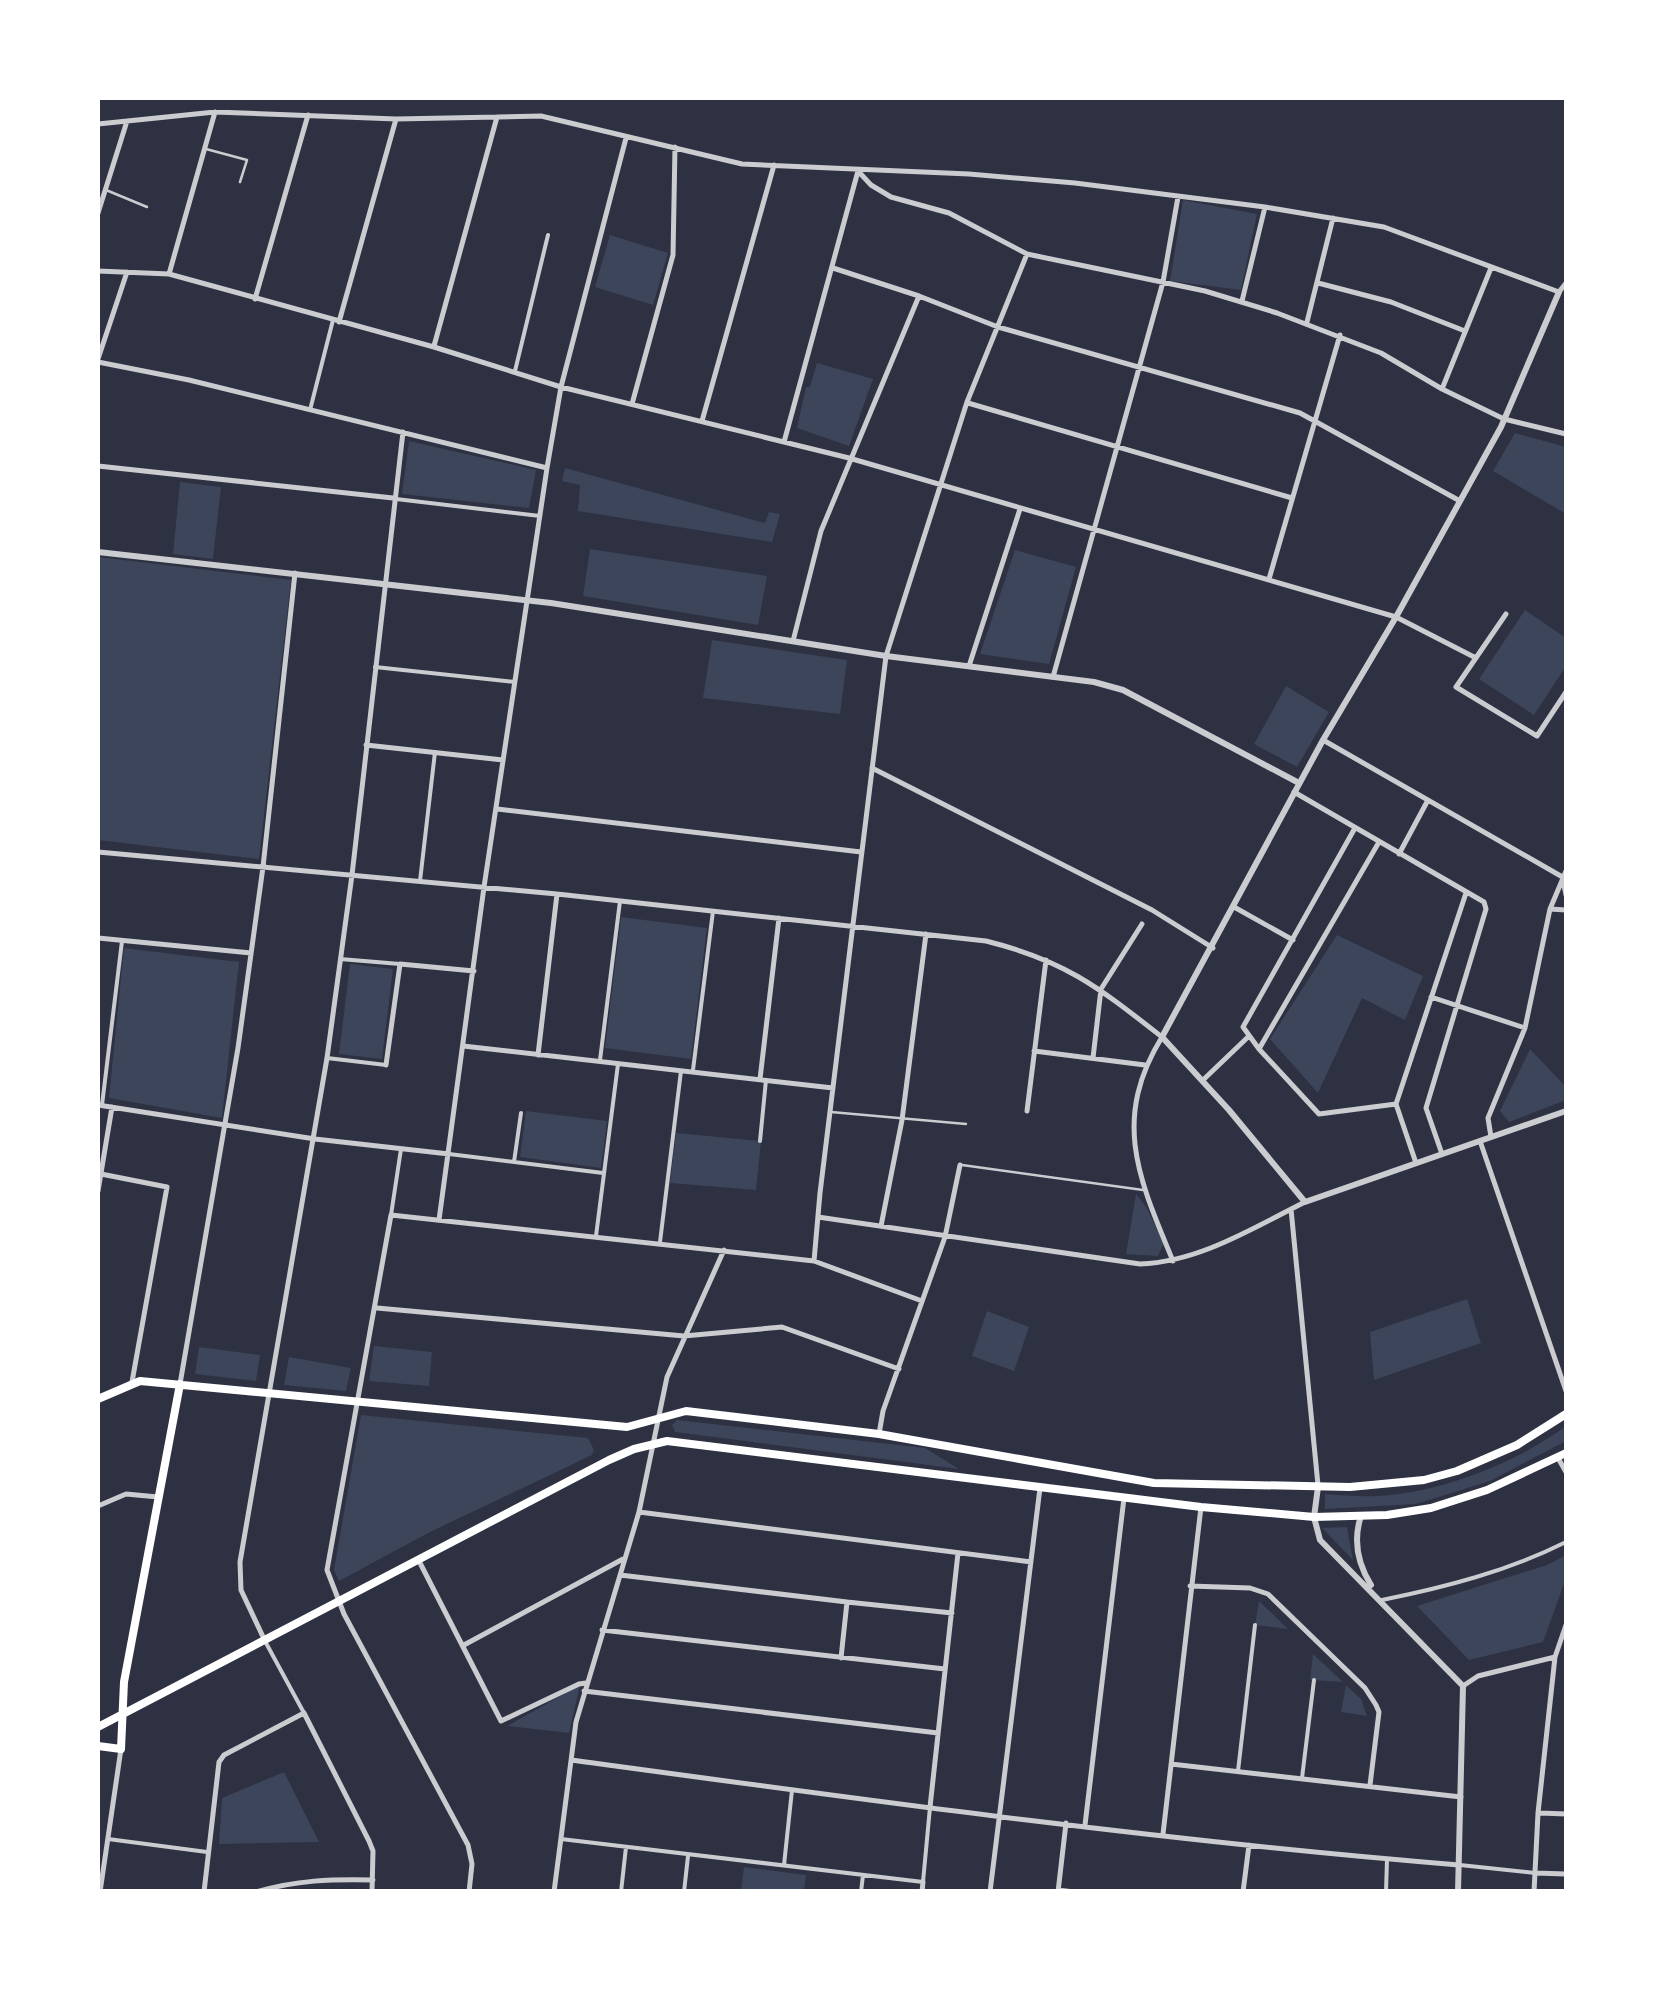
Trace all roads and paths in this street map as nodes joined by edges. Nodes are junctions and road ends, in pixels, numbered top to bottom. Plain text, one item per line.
1 (215, 112) junction
2 (308, 116) junction
3 (497, 117) junction
4 (396, 119) junction
5 (127, 121) junction
6 (98, 124) edge
7 (626, 138) junction
8 (675, 147) junction
9 (204, 149) junction
10 (774, 165) junction
11 (858, 171) junction
12 (240, 182) dead end
13 (105, 190) junction
14 (1178, 196) junction
15 (148, 207) dead end
16 (1265, 207) junction
17 (98, 212) edge
18 (1332, 218) junction
19 (548, 235) dead end
20 (1027, 254) junction
21 (833, 268) junction
22 (1491, 268) junction
23 (98, 271) edge
24 (127, 272) junction
25 (169, 274) junction
26 (1163, 282) junction
27 (1566, 283) edge
28 (1318, 284) junction
29 (1559, 292) junction
30 (919, 296) junction
31 (255, 299) junction
32 (1242, 302) junction
33 (336, 321) junction
34 (1306, 324) junction
35 (998, 327) junction
36 (1465, 331) junction
37 (1340, 335) junction
38 (434, 347) junction
39 (98, 361) edge
40 (1140, 367) junction
41 (514, 372) junction
42 (561, 386) junction
43 (1442, 389) junction
44 (967, 402) junction
45 (632, 404) junction
46 (310, 410) junction
47 (1504, 419) junction
48 (702, 421) junction
49 (1313, 421) junction
50 (402, 432) junction
51 (1566, 434) edge
52 (784, 442) junction
53 (1117, 448) junction
54 (849, 458) junction
55 (98, 466) edge
56 (547, 468) junction
57 (942, 485) junction
58 (392, 498) junction
59 (1292, 498) junction
60 (1461, 501) junction
61 (1020, 509) junction
62 (540, 516) junction
63 (1094, 530) junction
64 (98, 552) edge
65 (295, 573) junction
66 (1269, 579) junction
67 (384, 584) junction
68 (528, 601) junction
69 (1506, 614) dead end
70 (1396, 617) junction
71 (793, 641) junction
72 (886, 656) junction
73 (1476, 658) junction
74 (969, 666) junction
75 (374, 667) junction
76 (1053, 677) junction
77 (515, 682) junction
78 (1566, 692) edge
79 (1556, 708) junction
80 (1566, 714) edge
81 (1323, 740) junction
82 (365, 745) junction
83 (435, 752) junction
84 (503, 760) junction
85 (872, 768) junction
86 (1299, 783) junction
87 (1294, 792) junction
88 (1428, 800) junction
89 (496, 809) junction
90 (1354, 828) junction
91 (1378, 842) junction
92 (98, 852) edge
93 (862, 852) junction
94 (1399, 854) junction
95 (262, 866) junction
96 (352, 874) junction
97 (1565, 876) edge
98 (420, 881) junction
99 (484, 887) junction
100 (1466, 893) junction
101 (557, 894) junction
102 (1566, 895) edge
103 (620, 901) junction
104 (1234, 907) junction
105 (1550, 909) junction
106 (1566, 910) edge
107 (713, 911) junction
108 (779, 918) junction
109 (1142, 924) dead end
110 (854, 926) junction
111 (926, 934) junction
112 (98, 938) edge
113 (1293, 940) junction
114 (122, 941) junction
115 (1213, 948) junction
116 (251, 953) junction
117 (340, 959) junction
118 (1047, 959) junction
119 (400, 964) junction
120 (474, 970) junction
121 (1100, 989) junction
122 (1431, 996) junction
123 (1459, 1004) junction
124 (1525, 1028) junction
125 (1162, 1037) junction
126 (1248, 1037) junction
127 (462, 1046) junction
128 (1259, 1049) junction
129 (1034, 1051) junction
130 (538, 1055) junction
131 (327, 1058) junction
132 (1093, 1058) junction
133 (600, 1062) junction
134 (618, 1064) junction
135 (1145, 1064) junction
136 (386, 1065) joint
137 (682, 1071) junction
138 (693, 1072) junction
139 (763, 1080) junction
140 (1202, 1081) junction
141 (833, 1088) junction
142 (1396, 1104) junction
143 (100, 1105) edge
144 (112, 1107) junction
145 (1027, 1111) dead end
146 (521, 1112) dead end
147 (830, 1112) junction
148 (1566, 1112) edge
149 (902, 1120) junction
150 (966, 1124) dead end
151 (227, 1126) junction
152 (1492, 1137) junction
153 (315, 1139) junction
154 (760, 1141) dead end
155 (1480, 1141) junction
156 (401, 1150) junction
157 (449, 1154) junction
158 (1442, 1154) junction
159 (514, 1162) junction
160 (1416, 1163) junction
161 (960, 1165) joint
162 (604, 1173) junction
163 (101, 1174) junction
164 (1144, 1190) junction
165 (98, 1191) edge
166 (1306, 1202) junction
167 (1291, 1209) junction
168 (391, 1216) junction
169 (818, 1217) junction
170 (439, 1220) junction
171 (881, 1226) junction
172 (596, 1236) junction
173 (945, 1237) junction
174 (660, 1242) junction
175 (724, 1250) junction
176 (814, 1261) junction
177 (1173, 1261) junction
178 (922, 1301) junction
179 (376, 1308) junction
180 (684, 1336) junction
181 (899, 1369) junction
182 (132, 1382) junction
183 (180, 1384) junction
184 (1566, 1391) edge
185 (271, 1394) junction
186 (98, 1399) edge
187 (358, 1402) junction
188 (1566, 1414) edge
189 (658, 1420) junction
190 (879, 1434) junction
191 (654, 1443) junction
192 (1562, 1455) edge
193 (1566, 1472) edge
194 (1318, 1486) junction
195 (1040, 1488) junction
196 (158, 1497) junction
197 (1124, 1498) junction
198 (98, 1506) edge
199 (1201, 1507) junction
200 (639, 1512) junction
201 (1361, 1516) junction
202 (1314, 1517) junction
203 (1566, 1542) edge
204 (958, 1553) junction
205 (626, 1558) junction
206 (418, 1559) junction
207 (1031, 1562) junction
208 (620, 1575) junction
209 (1190, 1586) junction
210 (1379, 1598) junction
211 (847, 1602) junction
212 (338, 1603) junction
213 (952, 1613) junction
214 (1256, 1625) dead end
215 (1566, 1625) edge
216 (602, 1630) junction
217 (264, 1641) junction
218 (464, 1645) junction
219 (1555, 1657) junction
220 (841, 1658) junction
221 (946, 1669) junction
222 (1314, 1680) dead end
223 (586, 1683) junction
224 (1463, 1686) junction
225 (584, 1691) junction
226 (304, 1713) junction
227 (121, 1714) junction
228 (98, 1726) edge
229 (938, 1734) junction
230 (98, 1746) edge
231 (120, 1750) junction
232 (570, 1760) junction
233 (1171, 1764) junction
234 (1238, 1771) junction
235 (1302, 1778) junction
236 (1370, 1785) junction
237 (792, 1790) junction
238 (1462, 1798) junction
239 (930, 1806) junction
240 (1538, 1813) junction
241 (1566, 1814) edge
242 (999, 1815) junction
243 (1066, 1823) junction
244 (1085, 1825) junction
245 (1163, 1834) junction
246 (98, 1838) edge
247 (108, 1839) junction
248 (560, 1839) junction
249 (1249, 1844) junction
250 (626, 1847) junction
251 (208, 1852) junction
252 (688, 1854) junction
253 (1387, 1859) junction
254 (1459, 1865) junction
255 (784, 1866) junction
256 (1534, 1873) junction
257 (863, 1874) junction
258 (1566, 1874) edge
259 (373, 1880) junction
260 (924, 1882) junction
261 (1058, 1891) edge
262 (100, 1892) edge
263 (204, 1892) edge
264 (256, 1892) edge
265 (372, 1892) edge
266 (469, 1892) edge
267 (554, 1892) edge
268 (621, 1892) edge
269 (684, 1892) edge
270 (860, 1892) edge
271 (922, 1892) edge
272 (990, 1892) edge
273 (1074, 1892) edge
274 (1243, 1892) edge
275 (1386, 1892) edge
276 (1458, 1892) edge
277 (1534, 1892) edge

1 - 2 street
1 - 5 street
1 - 9 street
2 - 4 street
2 - 31 street
3 - 4 street
3 - 7 street
3 - 38 street
4 - 33 street
5 - 6 street
5 - 13 street
7 - 8 street
7 - 42 street
8 - 10 street
8 - 45 street
9 - 12 lane
9 - 25 street
10 - 11 street
10 - 48 street
11 - 14 street
11 - 20 street
11 - 21 street
13 - 15 lane
13 - 17 street
14 - 16 street
14 - 26 street
16 - 18 street
16 - 32 street
18 - 22 street
18 - 28 street
19 - 41 street
20 - 26 street
20 - 35 street
21 - 30 street
21 - 52 street
22 - 29 street
22 - 36 street
23 - 24 street
24 - 25 street
24 - 39 street
25 - 31 street
26 - 32 street
26 - 40 street
27 - 29 street
28 - 34 street
28 - 36 street
29 - 47 street
30 - 35 street
30 - 54 street
31 - 33 street
32 - 34 street
33 - 38 street
33 - 46 street
34 - 37 street
35 - 40 street
35 - 44 street
36 - 43 street
37 - 43 street
37 - 49 street
38 - 41 street
39 - 46 street
40 - 49 street
40 - 53 street
41 - 42 street
42 - 45 street
42 - 56 street
43 - 47 street
44 - 53 street
44 - 57 street
45 - 48 street
46 - 50 street
47 - 51 street
47 - 60 street
48 - 52 street
49 - 59 street
49 - 60 street
50 - 56 street
50 - 58 street
52 - 54 street
53 - 59 street
53 - 63 street
54 - 57 street
54 - 71 street
55 - 58 street
56 - 62 street
57 - 61 street
57 - 72 street
58 - 62 street
58 - 67 street
59 - 66 street
60 - 70 street
61 - 63 street
61 - 74 street
62 - 68 street
63 - 66 street
63 - 76 street
64 - 65 street
65 - 67 street
65 - 95 street
66 - 70 street
67 - 68 street
67 - 75 street
68 - 71 street
68 - 77 street
69 - 73 street
70 - 73 street
70 - 81 street
71 - 72 street
72 - 74 street
72 - 85 street
73 - 79 street
74 - 76 street
75 - 77 street
75 - 82 street
76 - 86 street
77 - 84 street
78 - 79 street
79 - 80 street
81 - 86 street
81 - 88 street
82 - 83 street
82 - 96 street
83 - 84 street
83 - 98 street
84 - 89 street
85 - 93 street
85 - 115 street
86 - 87 street
87 - 90 street
87 - 104 street
88 - 94 street
88 - 97 street
89 - 93 street
89 - 99 street
90 - 91 street
90 - 113 street
91 - 94 street
91 - 128 street
92 - 95 street
93 - 110 street
94 - 100 street
95 - 96 street
95 - 116 street
96 - 98 street
96 - 117 street
97 - 102 street
97 - 105 street
98 - 99 street
99 - 101 street
99 - 120 street
100 - 122 street
100 - 123 street
101 - 103 street
101 - 130 street
103 - 107 street
103 - 133 street
104 - 113 street
104 - 115 street
105 - 106 street
105 - 124 street
107 - 108 street
107 - 138 street
108 - 110 street
108 - 139 street
109 - 121 street
110 - 111 street
110 - 141 street
111 - 118 street
111 - 149 street
112 - 114 street
113 - 126 street
114 - 116 street
114 - 143 street
115 - 125 street
116 - 151 street
117 - 119 street
117 - 131 street
118 - 121 street
118 - 129 street
119 - 120 street
119 - 136 street
120 - 127 street
121 - 125 street
121 - 132 street
122 - 123 street
122 - 142 street
123 - 124 street
123 - 158 street
124 - 152 street
125 - 135 street
125 - 140 street
126 - 128 street
126 - 140 street
127 - 130 street
127 - 157 street
128 - 142 street
129 - 132 street
129 - 145 street
130 - 133 street
131 - 136 street
131 - 153 street
132 - 135 street
133 - 134 street
134 - 137 street
134 - 162 street
135 - 164 street
137 - 138 street
137 - 174 street
138 - 139 street
139 - 141 street
139 - 154 street
140 - 166 street
141 - 147 street
142 - 160 street
143 - 144 street
144 - 151 street
144 - 163 street
146 - 159 street
147 - 149 lane
147 - 169 street
148 - 152 street
149 - 150 lane
149 - 171 street
151 - 153 street
151 - 183 street
152 - 155 street
153 - 156 street
153 - 185 street
155 - 158 street
155 - 184 street
156 - 157 street
156 - 168 street
157 - 159 street
157 - 170 street
158 - 160 street
159 - 162 street
160 - 166 street
161 - 164 lane
161 - 173 street
162 - 172 street
163 - 165 street
163 - 182 street
164 - 177 street
166 - 167 street
167 - 177 street
167 - 194 street
168 - 170 street
168 - 179 street
169 - 171 street
169 - 176 street
170 - 172 street
171 - 173 street
172 - 174 street
173 - 177 street
173 - 178 street
174 - 175 street
175 - 176 street
175 - 180 street
176 - 178 street
178 - 181 street
179 - 180 street
179 - 187 street
180 - 181 street
180 - 189 street
181 - 190 street
182 - 183 main road
182 - 186 main road
183 - 185 main road
183 - 196 main road
185 - 187 main road
185 - 217 street
187 - 189 main road
187 - 212 street
188 - 194 main road
189 - 190 main road
189 - 191 street
190 - 194 main road
191 - 195 main road
191 - 200 street
191 - 206 main road
192 - 193 street
192 - 201 main road
194 - 202 street
195 - 197 main road
195 - 207 street
196 - 198 street
196 - 227 main road
197 - 199 main road
197 - 244 street
199 - 202 main road
199 - 209 street
200 - 204 street
200 - 205 street
201 - 202 main road
201 - 210 street
202 - 210 street
203 - 210 street
204 - 207 street
204 - 213 street
205 - 208 street
205 - 218 street
206 - 212 main road
206 - 218 street
207 - 242 street
208 - 211 street
208 - 216 street
209 - 233 street
209 - 236 street
210 - 224 street
211 - 213 street
211 - 220 street
212 - 217 main road
212 - 266 street
213 - 221 street
214 - 234 street
215 - 219 street
216 - 220 street
216 - 223 street
217 - 226 street
217 - 227 main road
218 - 223 street
219 - 224 street
219 - 240 street
220 - 221 street
221 - 229 street
222 - 235 street
223 - 225 street
224 - 238 street
225 - 229 street
225 - 232 street
226 - 251 street
226 - 259 street
227 - 228 main road
227 - 231 main road
229 - 239 street
230 - 231 main road
231 - 247 street
232 - 237 street
232 - 248 street
233 - 234 street
233 - 245 street
234 - 235 street
235 - 236 street
236 - 238 street
237 - 239 street
237 - 255 street
238 - 254 street
239 - 242 street
239 - 260 street
240 - 241 street
240 - 256 street
242 - 243 street
242 - 272 street
243 - 244 street
243 - 261 street
244 - 245 street
245 - 249 street
246 - 247 street
247 - 251 street
247 - 262 street
248 - 250 street
248 - 267 street
249 - 253 street
249 - 274 street
250 - 252 street
250 - 268 street
251 - 263 street
252 - 255 street
252 - 269 street
253 - 254 street
253 - 275 street
254 - 256 street
254 - 276 street
255 - 257 street
256 - 258 street
256 - 277 street
257 - 260 street
257 - 270 street
259 - 264 street
259 - 265 street
260 - 271 street
261 - 273 street

